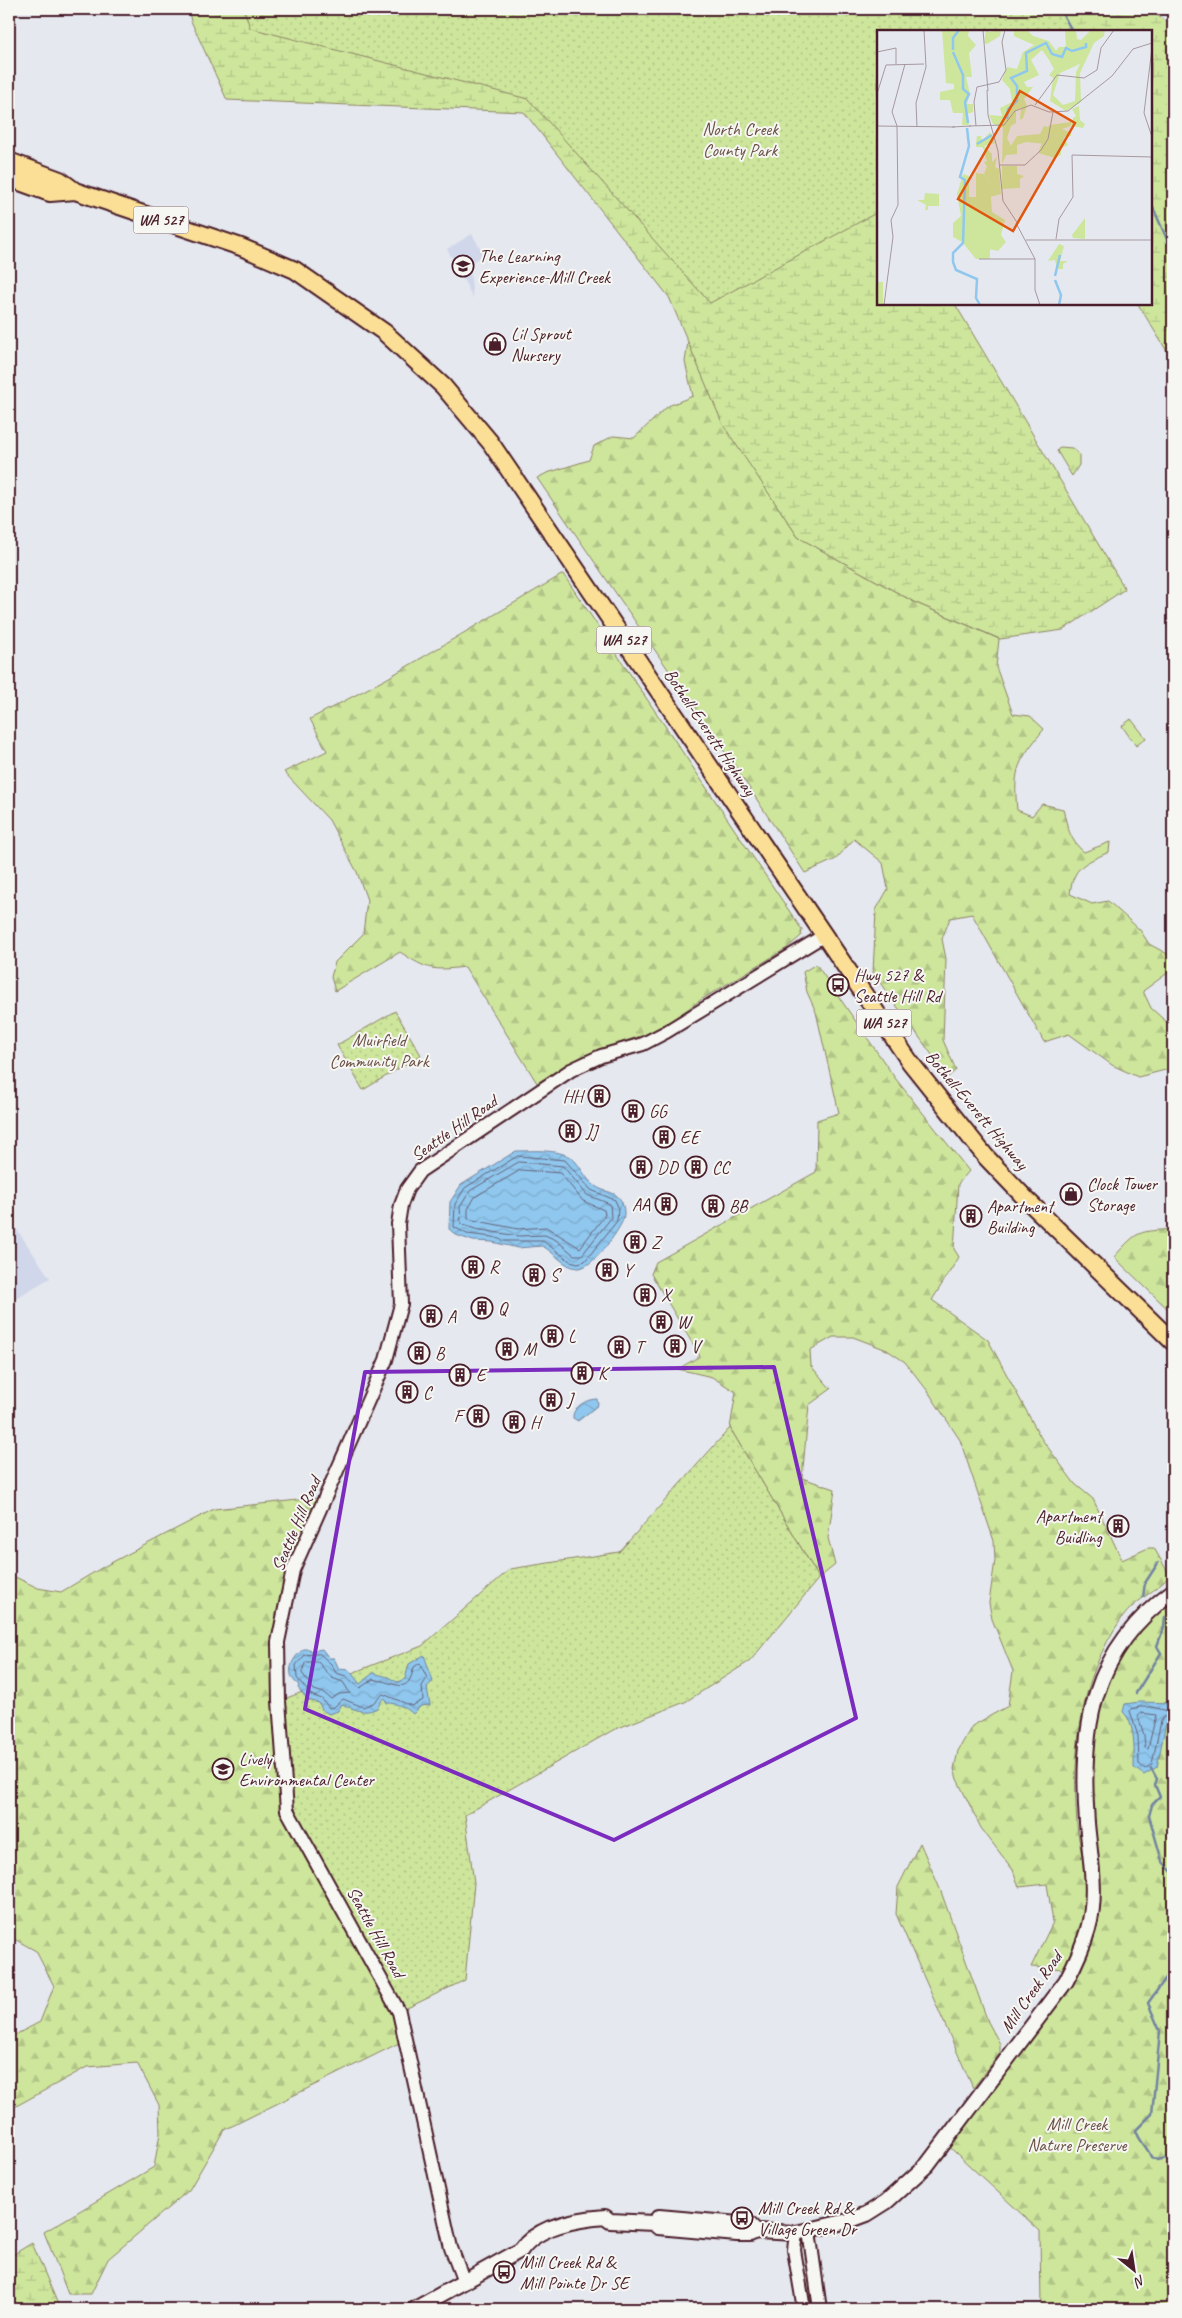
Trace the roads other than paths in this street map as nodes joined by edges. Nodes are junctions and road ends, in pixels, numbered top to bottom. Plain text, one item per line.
1 (9, 161) edge
2 (9, 169) edge
3 (9, 178) edge
4 (33, 188) junction
5 (75, 191) junction
6 (823, 936) junction
7 (1173, 1342) edge
8 (1173, 1591) edge
9 (802, 2232) junction
10 (464, 2282) junction
11 (415, 2309) edge
12 (804, 2309) edge
13 (820, 2309) edge

1 - 5 main road, Bothell-Everett Highway / WA 527
2 - 4 main road
3 - 4 main road, Bothell-Everett Highway / WA 527
4 - 5 main road, Bothell-Everett Highway / WA 527
5 - 6 main road, Bothell-Everett Highway / WA 527
6 - 7 main road, Bothell-Everett Highway / WA 527
6 - 10 street, Seattle Hill Road
8 - 9 main road, Mill Creek Road
9 - 10 main road, Mill Creek Road
9 - 12 street
9 - 13 street
10 - 11 main road

